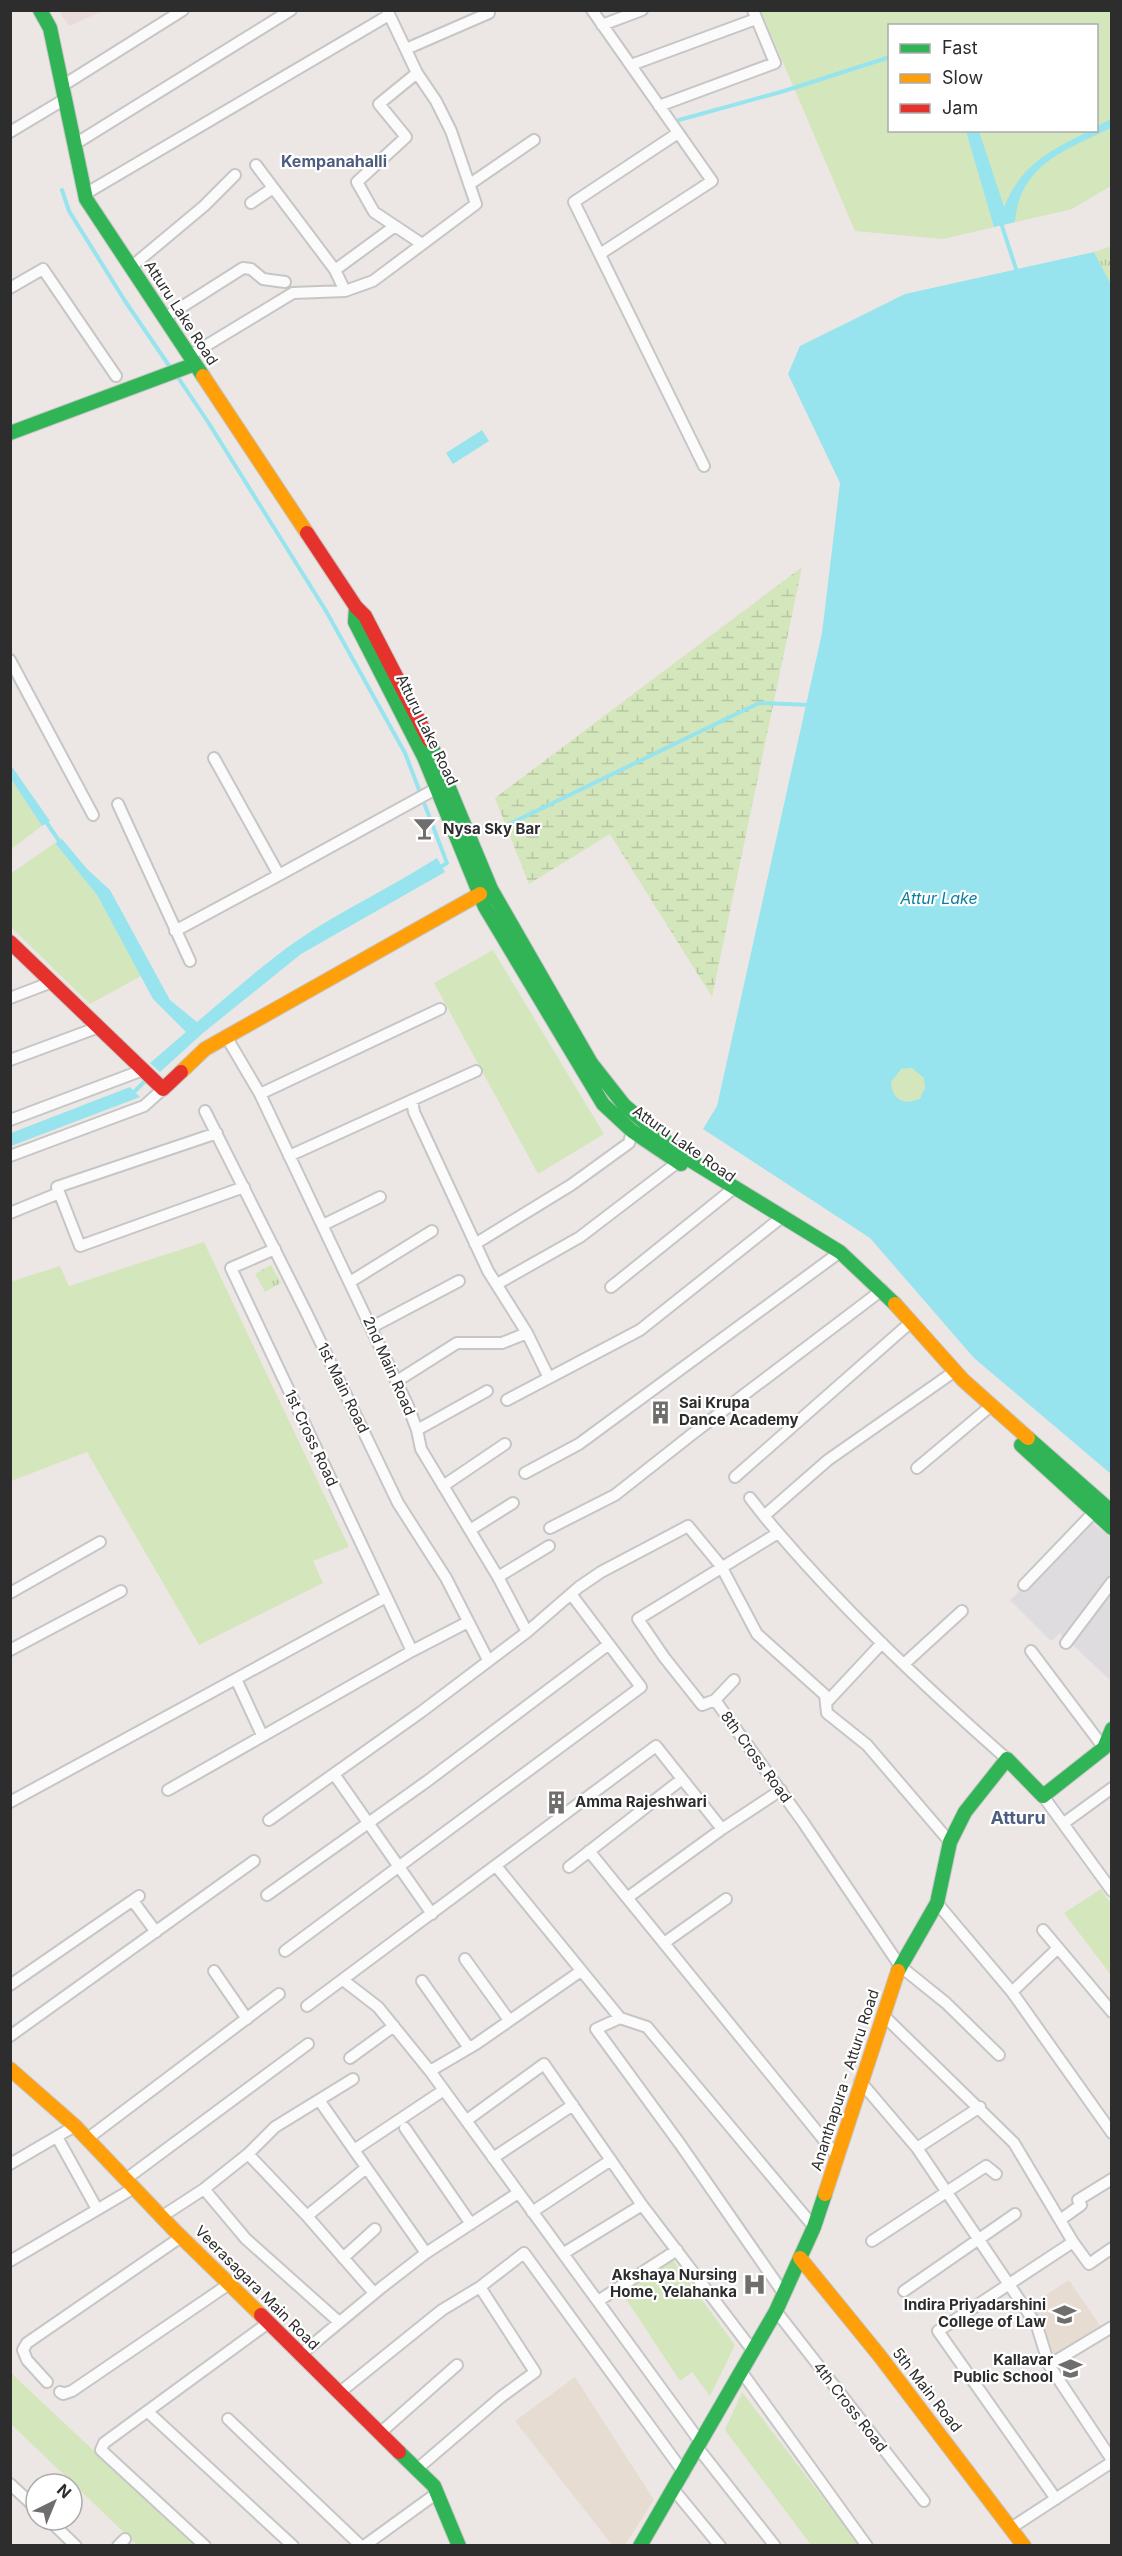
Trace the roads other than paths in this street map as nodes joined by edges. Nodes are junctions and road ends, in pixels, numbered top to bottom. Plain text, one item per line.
1 (40, 10) edge
2 (183, 10) edge
3 (291, 10) edge
4 (592, 10) edge
5 (642, 10) edge
6 (388, 13) edge
7 (489, 13) dead end
8 (755, 15) edge
9 (602, 25) junction
10 (406, 49) junction
11 (631, 65) junction
12 (417, 74) junction
13 (64, 93) junction
14 (659, 106) junction
15 (10, 132) edge
16 (678, 133) junction
17 (534, 140) dead end
18 (75, 144) junction
19 (256, 165) dead end
20 (235, 176) dead end
21 (470, 184) junction
22 (273, 188) junction
23 (85, 194) junction
24 (250, 203) dead end
25 (395, 226) junction
26 (422, 244) junction
27 (600, 254) junction
28 (131, 267) junction
29 (335, 270) junction
30 (285, 282) dead end
31 (10, 288) edge
32 (345, 291) junction
33 (169, 315) dead end
34 (192, 360) junction
35 (116, 376) dead end
36 (10, 433) edge
37 (704, 466) dead end
38 (10, 660) edge
39 (214, 758) dead end
40 (443, 785) junction
41 (118, 804) dead end
42 (93, 815) dead end
43 (279, 874) junction
44 (480, 894) junction
45 (175, 931) junction
46 (10, 942) edge
47 (189, 961) dead end
48 (52, 982) junction
49 (10, 998) edge
50 (440, 1009) dead end
51 (99, 1027) junction
52 (227, 1038) junction
53 (10, 1060) edge
54 (143, 1070) junction
55 (476, 1071) dead end
56 (163, 1089) junction
57 (260, 1094) junction
58 (412, 1100) junction
59 (205, 1111) dead end
60 (10, 1120) edge
61 (632, 1131) junction
62 (217, 1133) junction
63 (10, 1156) edge
64 (289, 1156) junction
65 (681, 1159) junction
66 (244, 1187) junction
67 (730, 1191) junction
68 (59, 1193) junction
69 (380, 1197) dead end
70 (10, 1213) edge
71 (778, 1220) junction
72 (323, 1225) junction
73 (432, 1231) dead end
74 (475, 1244) junction
75 (274, 1248) junction
76 (836, 1255) junction
77 (459, 1281) dead end
78 (350, 1282) junction
79 (497, 1284) junction
80 (611, 1287) dead end
81 (878, 1293) junction
82 (908, 1326) junction
83 (372, 1328) junction
84 (527, 1333) junction
85 (951, 1373) junction
86 (549, 1378) junction
87 (396, 1381) junction
88 (487, 1391) dead end
89 (507, 1400) dead end
90 (988, 1408) junction
91 (417, 1430) junction
92 (506, 1444) dead end
93 (917, 1468) dead end
94 (525, 1473) dead end
95 (735, 1477) dead end
96 (443, 1486) junction
97 (750, 1498) dead end
98 (513, 1503) dead end
99 (1094, 1512) junction
100 (1112, 1512) edge
101 (764, 1516) junction
102 (550, 1528) dead end
103 (1112, 1528) edge
104 (470, 1530) junction
105 (778, 1533) junction
106 (100, 1542) dead end
107 (549, 1546) dead end
108 (721, 1566) junction
109 (498, 1577) junction
110 (1112, 1582) edge
111 (1024, 1585) dead end
112 (121, 1592) dead end
113 (10, 1593) edge
114 (571, 1594) junction
115 (386, 1597) junction
116 (962, 1611) dead end
117 (468, 1622) junction
118 (527, 1632) junction
119 (882, 1643) junction
120 (1066, 1643) dead end
121 (609, 1644) junction
122 (10, 1650) edge
123 (1031, 1650) dead end
124 (412, 1651) junction
125 (488, 1660) junction
126 (904, 1664) junction
127 (236, 1679) junction
128 (734, 1680) dead end
129 (715, 1700) junction
130 (826, 1702) junction
131 (1112, 1729) edge
132 (262, 1735) junction
133 (1104, 1748) junction
134 (1007, 1759) junction
135 (334, 1774) junction
136 (682, 1779) junction
137 (1112, 1788) edge
138 (168, 1790) dead end
139 (781, 1790) junction
140 (1042, 1796) junction
141 (10, 1802) edge
142 (269, 1820) dead end
143 (369, 1823) junction
144 (1064, 1823) junction
145 (722, 1829) junction
146 (950, 1842) junction
147 (589, 1851) junction
148 (254, 1861) dead end
149 (399, 1866) junction
150 (496, 1866) junction
151 (569, 1867) dead end
152 (1112, 1891) edge
153 (267, 1895) dead end
154 (627, 1898) junction
155 (726, 1899) dead end
156 (937, 1903) junction
157 (432, 1914) junction
158 (1044, 1930) dead end
159 (156, 1932) junction
160 (664, 1943) junction
161 (1058, 1947) junction
162 (285, 1951) dead end
163 (465, 1959) dead end
164 (900, 1966) junction
165 (214, 1971) dead end
166 (581, 1971) junction
167 (342, 1980) junction
168 (422, 1981) dead end
169 (10, 1985) edge
170 (1012, 1992) junction
171 (279, 1994) dead end
172 (307, 2006) dead end
173 (1112, 2012) edge
174 (883, 2015) junction
175 (620, 2018) junction
176 (247, 2019) junction
177 (510, 2020) junction
178 (394, 2026) junction
179 (10, 2036) edge
180 (308, 2044) dead end
181 (469, 2048) junction
182 (999, 2055) dead end
183 (350, 2058) dead end
184 (430, 2071) junction
185 (12, 2073) edge
186 (353, 2079) dead end
187 (860, 2080) junction
188 (444, 2090) junction
189 (319, 2100) junction
190 (573, 2105) junction
191 (980, 2108) junction
192 (466, 2120) junction
193 (75, 2126) junction
194 (405, 2128) dead end
195 (1112, 2133) edge
196 (57, 2137) junction
197 (87, 2139) junction
198 (917, 2148) junction
199 (354, 2150) junction
200 (248, 2154) junction
201 (837, 2156) junction
202 (493, 2158) junction
203 (612, 2160) junction
204 (10, 2164) edge
205 (366, 2168) junction
206 (996, 2174) dead end
207 (1112, 2179) edge
208 (130, 2183) junction
209 (204, 2189) junction
210 (518, 2193) junction
211 (947, 2193) junction
212 (642, 2205) junction
213 (97, 2209) junction
214 (532, 2212) junction
215 (1015, 2214) dead end
216 (307, 2216) junction
217 (161, 2217) junction
218 (1060, 2220) junction
219 (471, 2224) junction
220 (814, 2227) junction
221 (375, 2229) dead end
222 (181, 2237) junction
223 (978, 2239) junction
224 (872, 2241) dead end
225 (1073, 2242) junction
226 (1112, 2248) edge
227 (677, 2250) junction
228 (426, 2253) junction
229 (564, 2253) junction
230 (343, 2258) junction
231 (800, 2258) junction
232 (10, 2260) edge
233 (229, 2284) junction
234 (1008, 2286) junction
235 (480, 2288) junction
236 (904, 2290) dead end
237 (374, 2293) junction
238 (784, 2294) junction
239 (598, 2301) junction
240 (776, 2311) junction
241 (339, 2322) junction
242 (268, 2323) junction
243 (1112, 2327) edge
244 (753, 2350) junction
245 (300, 2355) junction
246 (457, 2365) dead end
247 (1049, 2365) junction
248 (741, 2371) junction
249 (47, 2382) dead end
250 (60, 2392) dead end
251 (339, 2393) junction
252 (148, 2412) junction
253 (228, 2419) dead end
254 (380, 2433) junction
255 (699, 2445) junction
256 (1112, 2461) edge
257 (417, 2469) junction
258 (684, 2473) junction
259 (10, 2484) edge
260 (674, 2490) junction
261 (437, 2493) junction
262 (24, 2497) edge
263 (1056, 2499) junction
264 (924, 2501) dead end
265 (1011, 2528) junction
266 (61, 2532) edge
267 (455, 2543) edge
268 (646, 2543) edge
269 (76, 2546) edge
270 (205, 2546) edge
271 (293, 2546) edge
272 (362, 2546) edge
273 (720, 2546) edge
274 (776, 2546) edge
275 (867, 2546) edge
276 (1024, 2546) edge

1 - 13 street, Atturu Lake Road
2 - 13 street
3 - 18 street
4 - 9 street
5 - 9 street
6 - 10 street
6 - 23 street
7 - 10 street
8 - 11 street
8 - 14 street
9 - 11 street
10 - 12 street
11 - 14 street
12 - 21 street
12 - 25 street
13 - 15 street
13 - 18 street, Atturu Lake Road
14 - 16 street
16 - 27 street
16 - 27 street
17 - 21 street
18 - 23 street, Atturu Lake Road
19 - 22 street
20 - 28 street
21 - 26 street
22 - 24 street
22 - 29 street
23 - 28 street, Atturu Lake Road
25 - 26 street
25 - 29 street
26 - 32 street
27 - 37 street
28 - 34 street, Atturu Lake Road
29 - 32 street
30 - 33 street
31 - 35 street
32 - 34 street
34 - 36 street
34 - 40 street, Atturu Lake Road
38 - 42 street
39 - 43 street
40 - 43 street
40 - 44 street, Atturu Lake Road
40 - 65 street, Atturu Lake Road
41 - 45 street
43 - 45 street
44 - 52 street
44 - 61 street, Atturu Lake Road
45 - 47 street
46 - 48 street
48 - 49 street
48 - 51 street
50 - 57 street
51 - 53 street
51 - 54 street
52 - 56 street
52 - 57 street, 2nd Main Road
54 - 56 street
54 - 60 street
55 - 58 street
56 - 63 street
57 - 64 street, 2nd Main Road
58 - 64 street
58 - 74 street
59 - 62 street, 1st Main Road
61 - 65 street, Atturu Lake Road
61 - 74 street
62 - 66 street, 1st Main Road
62 - 68 street
64 - 72 street, 2nd Main Road
65 - 67 street, Atturu Lake Road
65 - 79 street
66 - 68 street
66 - 75 street, 1st Main Road
67 - 71 street, Atturu Lake Road
67 - 80 street
68 - 70 street
69 - 72 street
71 - 76 street, Atturu Lake Road
71 - 86 street
72 - 78 street, 2nd Main Road
73 - 78 street
74 - 79 street
75 - 115 street, 1st Cross Road
75 - 117 street, 1st Main Road
76 - 81 street, Atturu Lake Road
76 - 94 street
77 - 83 street
78 - 83 street, 2nd Main Road
79 - 84 street
81 - 82 street, Atturu Lake Road
81 - 102 street
82 - 85 street, Atturu Lake Road
82 - 95 street
83 - 87 street, 2nd Main Road
84 - 86 street
84 - 87 street
85 - 90 street, Atturu Lake Road
85 - 101 street
86 - 89 street
87 - 91 street, 2nd Main Road
88 - 91 street
90 - 93 street
90 - 99 street, Atturu Lake Road
90 - 100 street, Atturu Lake Road
91 - 96 street, 2nd Main Road
92 - 96 street
96 - 104 street, 2nd Main Road
97 - 101 street
98 - 104 street
99 - 103 street, Atturu Lake Road
99 - 111 street
101 - 105 street
104 - 109 street, 2nd Main Road
105 - 108 street
105 - 119 street
106 - 113 street
107 - 109 street
108 - 114 street
108 - 129 street, 8th Cross Road
108 - 130 street
109 - 118 street, 2nd Main Road
110 - 120 street
112 - 122 street
114 - 118 street
114 - 121 street
115 - 124 street, 1st Cross Road
115 - 127 street
116 - 126 street
117 - 124 street
117 - 125 street, 1st Main Road
118 - 125 street
119 - 126 street
119 - 130 street
121 - 143 street
121 - 149 street
123 - 133 street
124 - 132 street
125 - 135 street
126 - 134 street
127 - 132 street
127 - 141 street
128 - 129 street
129 - 139 street, 8th Cross Road
130 - 146 street
131 - 133 street
132 - 138 street
133 - 140 street
134 - 140 street
134 - 146 street, Ananthapura - Atturu Road
135 - 142 street
135 - 143 street
136 - 145 street
136 - 147 street
136 - 150 street
137 - 144 street
139 - 145 street
139 - 164 street, 8th Cross Road
140 - 144 street
143 - 149 street
143 - 153 street
144 - 152 street
145 - 154 street
146 - 156 street, Ananthapura - Atturu Road
147 - 151 street
147 - 154 street
148 - 159 street
149 - 157 street
149 - 162 street
150 - 157 street
150 - 166 street
154 - 160 street
155 - 160 street
156 - 164 street, Ananthapura - Atturu Road
156 - 170 street
157 - 167 street
158 - 161 street
159 - 169 street
159 - 179 street
160 - 201 street
161 - 170 street
161 - 173 street
163 - 177 street
164 - 174 street, Ananthapura - Atturu Road
164 - 182 street, 8th Cross Road
165 - 176 street
166 - 175 street
166 - 177 street
167 - 172 street
167 - 178 street
168 - 181 street
170 - 195 street
171 - 176 street
174 - 187 street, Ananthapura - Atturu Road
174 - 191 street
175 - 220 street
175 - 238 street
176 - 197 street
177 - 181 street
178 - 183 street
178 - 184 street
180 - 208 street
181 - 184 street
184 - 188 street
185 - 193 street, Veerasagara Main Road
186 - 189 street
187 - 198 street
187 - 201 street, Ananthapura - Atturu Road
188 - 192 street
188 - 199 street
189 - 199 street
189 - 200 street
190 - 192 street
190 - 202 street
190 - 203 street
191 - 198 street
191 - 218 street
192 - 202 street
193 - 196 street
193 - 197 street, Veerasagara Main Road
194 - 219 street
196 - 204 street
196 - 213 street
197 - 208 street, Veerasagara Main Road
198 - 211 street
199 - 205 street
200 - 209 street
200 - 216 street
201 - 220 street, Ananthapura - Atturu Road
202 - 210 street
203 - 212 street
203 - 214 street
205 - 216 street
205 - 228 street
206 - 211 street
207 - 218 street
208 - 213 street
208 - 217 street, Veerasagara Main Road
209 - 217 street
209 - 241 street
210 - 214 street
210 - 219 street
211 - 223 street
211 - 224 street
212 - 227 street
212 - 229 street
213 - 232 street
214 - 229 street
215 - 223 street
216 - 230 street
217 - 222 street, Veerasagara Main Road
218 - 225 street
219 - 228 street
220 - 231 street, Ananthapura - Atturu Road
221 - 230 street
222 - 233 street, Veerasagara Main Road
222 - 249 street
223 - 234 street
223 - 236 street
225 - 226 street
225 - 234 street
227 - 239 street
227 - 244 street
228 - 237 street
229 - 239 street
230 - 237 street
231 - 238 street, Ananthapura - Atturu Road
231 - 265 street, 5th Main Road
233 - 242 street, Veerasagara Main Road
233 - 250 street
234 - 247 street
234 - 263 street
235 - 251 street
235 - 257 street
235 - 258 street
237 - 241 street
238 - 240 street, Ananthapura - Atturu Road
239 - 255 street
240 - 244 street, Ananthapura - Atturu Road
240 - 264 street, 4th Cross Road
241 - 245 street
242 - 245 street, Veerasagara Main Road
242 - 252 street
243 - 247 street
244 - 248 street, Ananthapura - Atturu Road
245 - 251 street, Veerasagara Main Road
246 - 254 street
247 - 256 street
248 - 255 street, Ananthapura - Atturu Road
248 - 275 street
251 - 254 street, Veerasagara Main Road
252 - 270 street
252 - 271 street
253 - 272 street
254 - 257 street, Veerasagara Main Road
255 - 258 street, Ananthapura - Atturu Road
255 - 274 street
256 - 263 street
257 - 261 street, Veerasagara Main Road
258 - 260 street, Ananthapura - Atturu Road
259 - 262 street
260 - 268 street, Ananthapura - Atturu Road
260 - 273 street
261 - 267 street, Veerasagara Main Road
261 - 272 street
263 - 265 street
265 - 276 street, 5th Main Road
266 - 269 street

